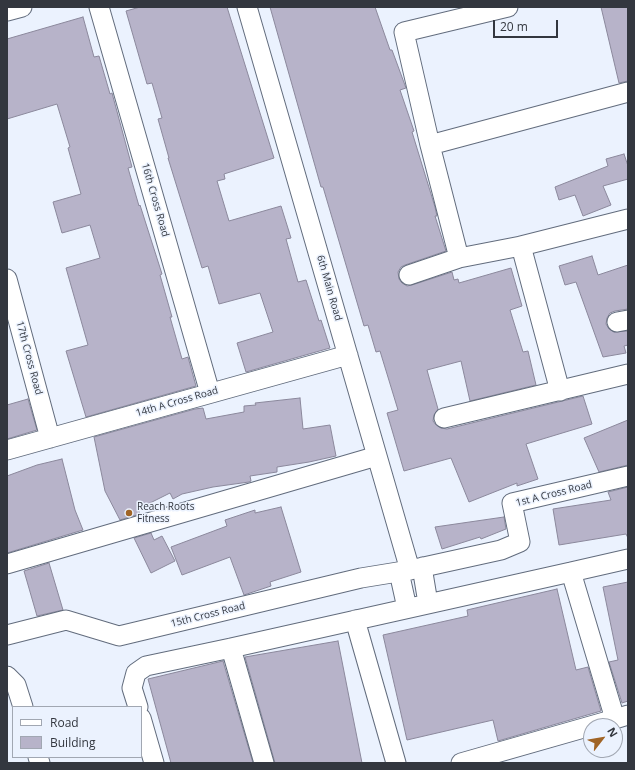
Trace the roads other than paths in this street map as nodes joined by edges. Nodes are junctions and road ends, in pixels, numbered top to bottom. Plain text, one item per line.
1 (22, 7) edge
2 (99, 7) edge
3 (247, 7) edge
4 (508, 7) edge
5 (7, 11) edge
6 (628, 92) edge
7 (430, 145) junction
8 (628, 219) edge
9 (521, 246) junction
10 (459, 258) junction
11 (409, 275) dead end
12 (7, 279) edge
13 (348, 355) junction
14 (628, 374) edge
15 (560, 390) junction
16 (210, 393) junction
17 (444, 418) dead end
18 (50, 438) junction
19 (7, 450) edge
20 (377, 456) junction
21 (628, 476) edge
22 (628, 558) edge
23 (7, 564) edge
24 (410, 570) junction
25 (571, 572) junction
26 (428, 603) junction
27 (407, 608) junction
28 (355, 620) junction
29 (7, 635) edge
30 (231, 648) junction
31 (7, 676) edge
32 (23, 706) edge
33 (138, 706) edge
34 (621, 717) edge
35 (142, 721) edge
36 (154, 763) edge
37 (264, 763) edge
38 (396, 763) edge
39 (461, 763) edge

1 - 5 street
2 - 16 street, 16th Cross Road
3 - 13 street, 6th Main Road
4 - 7 street
6 - 7 street
7 - 10 street
8 - 9 street
9 - 10 street
9 - 15 street
10 - 11 street
12 - 18 street, 17th Cross Road
13 - 16 street, 14th A Cross Road
13 - 20 street, 6th Main Road
14 - 15 street
15 - 17 street
16 - 18 street, 14th A Cross Road
18 - 19 street, 14th A Cross Road
20 - 23 street
20 - 24 street, 6th Main Road
21 - 24 street, 1st A Cross Road
22 - 25 street
24 - 26 street
24 - 27 street
24 - 29 street, 15th Cross Road
25 - 26 street
25 - 34 street
26 - 27 street
27 - 28 street
28 - 30 street
28 - 38 street
30 - 33 street
30 - 37 street
31 - 32 street
34 - 39 street
35 - 36 street

